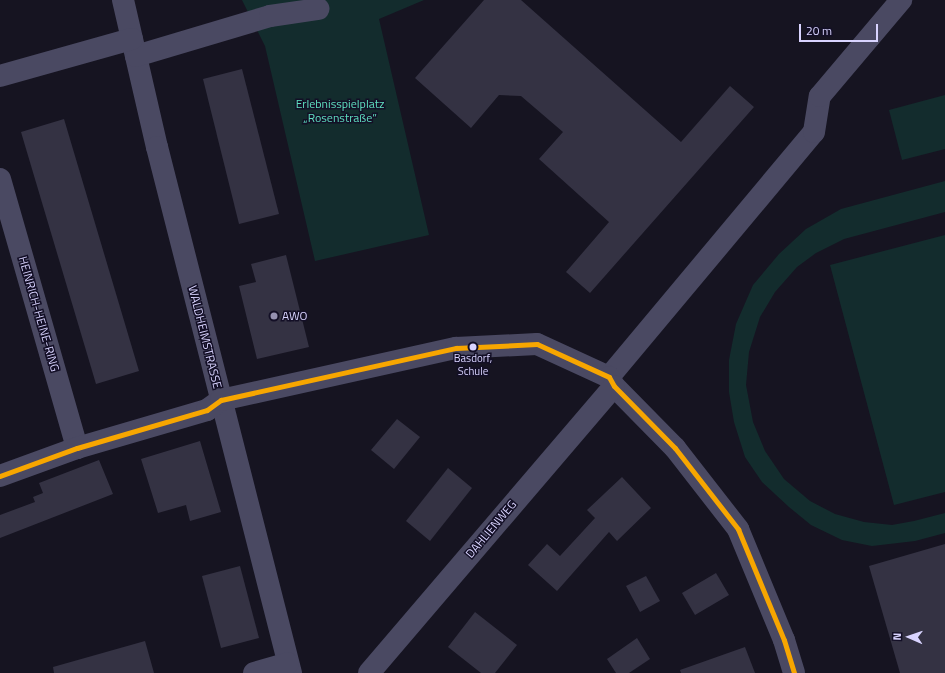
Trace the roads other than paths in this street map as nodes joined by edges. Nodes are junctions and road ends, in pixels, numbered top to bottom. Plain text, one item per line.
1 (123, 0) edge
2 (901, 0) edge
3 (318, 9) dead end
4 (134, 48) junction
5 (0, 76) edge
6 (0, 179) edge
7 (611, 381) junction
8 (221, 400) junction
9 (77, 448) junction
10 (0, 476) edge
11 (290, 668) edge
12 (254, 673) edge
13 (369, 673) edge
14 (794, 673) edge

1 - 4 street, WALDHEIMSTRASSE
2 - 7 street, DAHLIENWEG
3 - 4 street
4 - 5 street
4 - 8 street, WALDHEIMSTRASSE
6 - 9 street, HEINRICH-HEINE-RING
7 - 8 street
7 - 13 street, DAHLIENWEG
7 - 14 street
8 - 9 street
8 - 11 street, WALDHEIMSTRASSE
9 - 10 street
11 - 12 street

